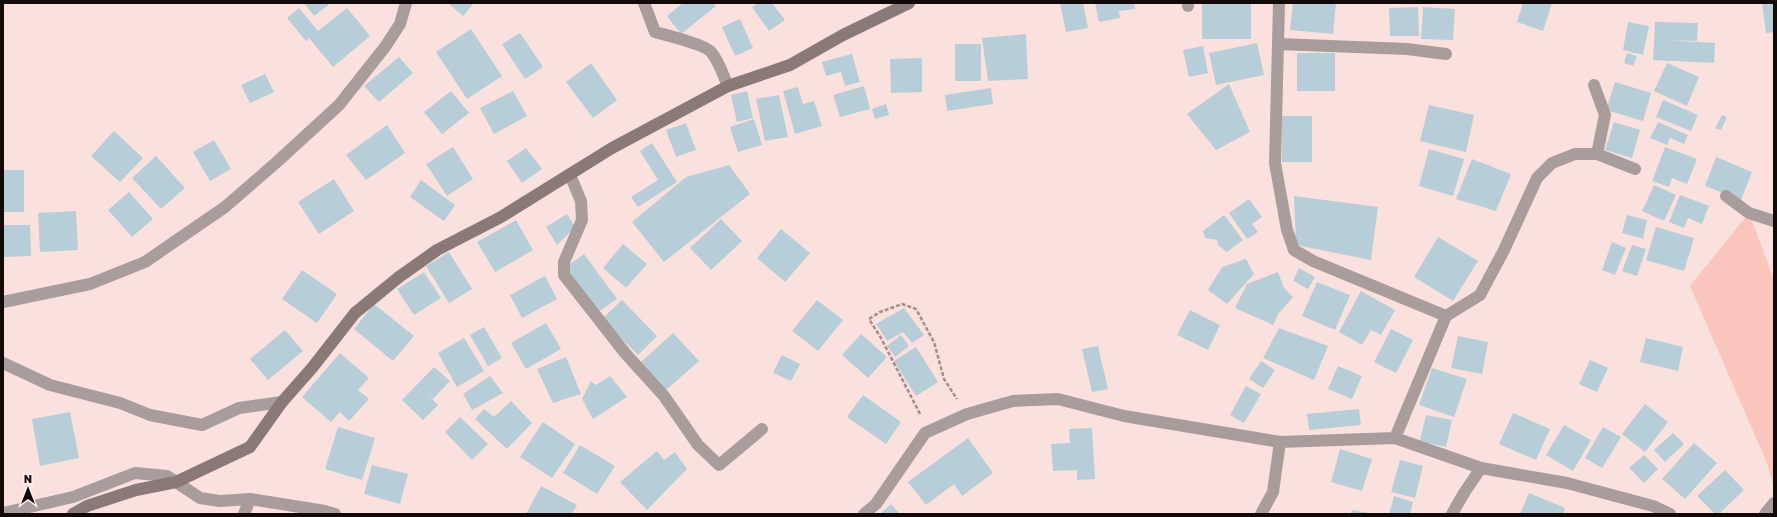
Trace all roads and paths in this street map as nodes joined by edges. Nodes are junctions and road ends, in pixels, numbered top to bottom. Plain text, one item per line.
1 (406, 3) edge
2 (644, 3) edge
3 (910, 3) edge
4 (1279, 3) edge
5 (1278, 44) junction
6 (1446, 54) dead end
7 (728, 86) junction
8 (1594, 86) dead end
9 (1597, 154) junction
10 (1635, 169) dead end
11 (570, 175) junction
12 (1726, 196) dead end
13 (1774, 221) edge
14 (3, 302) edge
15 (1446, 316) junction
16 (3, 363) edge
17 (282, 402) junction
18 (967, 414) junction
19 (762, 429) dead end
20 (925, 433) junction
21 (1395, 438) junction
22 (1280, 442) junction
23 (1480, 468) junction
24 (176, 482) junction
25 (250, 499) junction
26 (1774, 503) edge
27 (3, 513) edge
28 (73, 514) edge
29 (244, 514) edge
30 (335, 514) edge
31 (864, 514) edge
32 (1261, 514) edge
33 (1452, 514) edge
34 (1670, 514) edge
35 (1765, 514) edge

1 - 14 street
2 - 7 street
3 - 7 street
4 - 5 street
5 - 6 street
5 - 15 street
7 - 11 street
8 - 9 street
9 - 10 street
9 - 15 street
11 - 17 street
11 - 19 street
12 - 13 street
15 - 21 street
16 - 17 street
17 - 24 street
18 - 20 street
18 - 20 path
18 - 22 street
20 - 31 street
21 - 22 street
21 - 23 street
22 - 32 street
23 - 33 street
23 - 34 street
24 - 25 street
24 - 27 street
24 - 28 street
25 - 29 street
25 - 30 street
26 - 35 street

